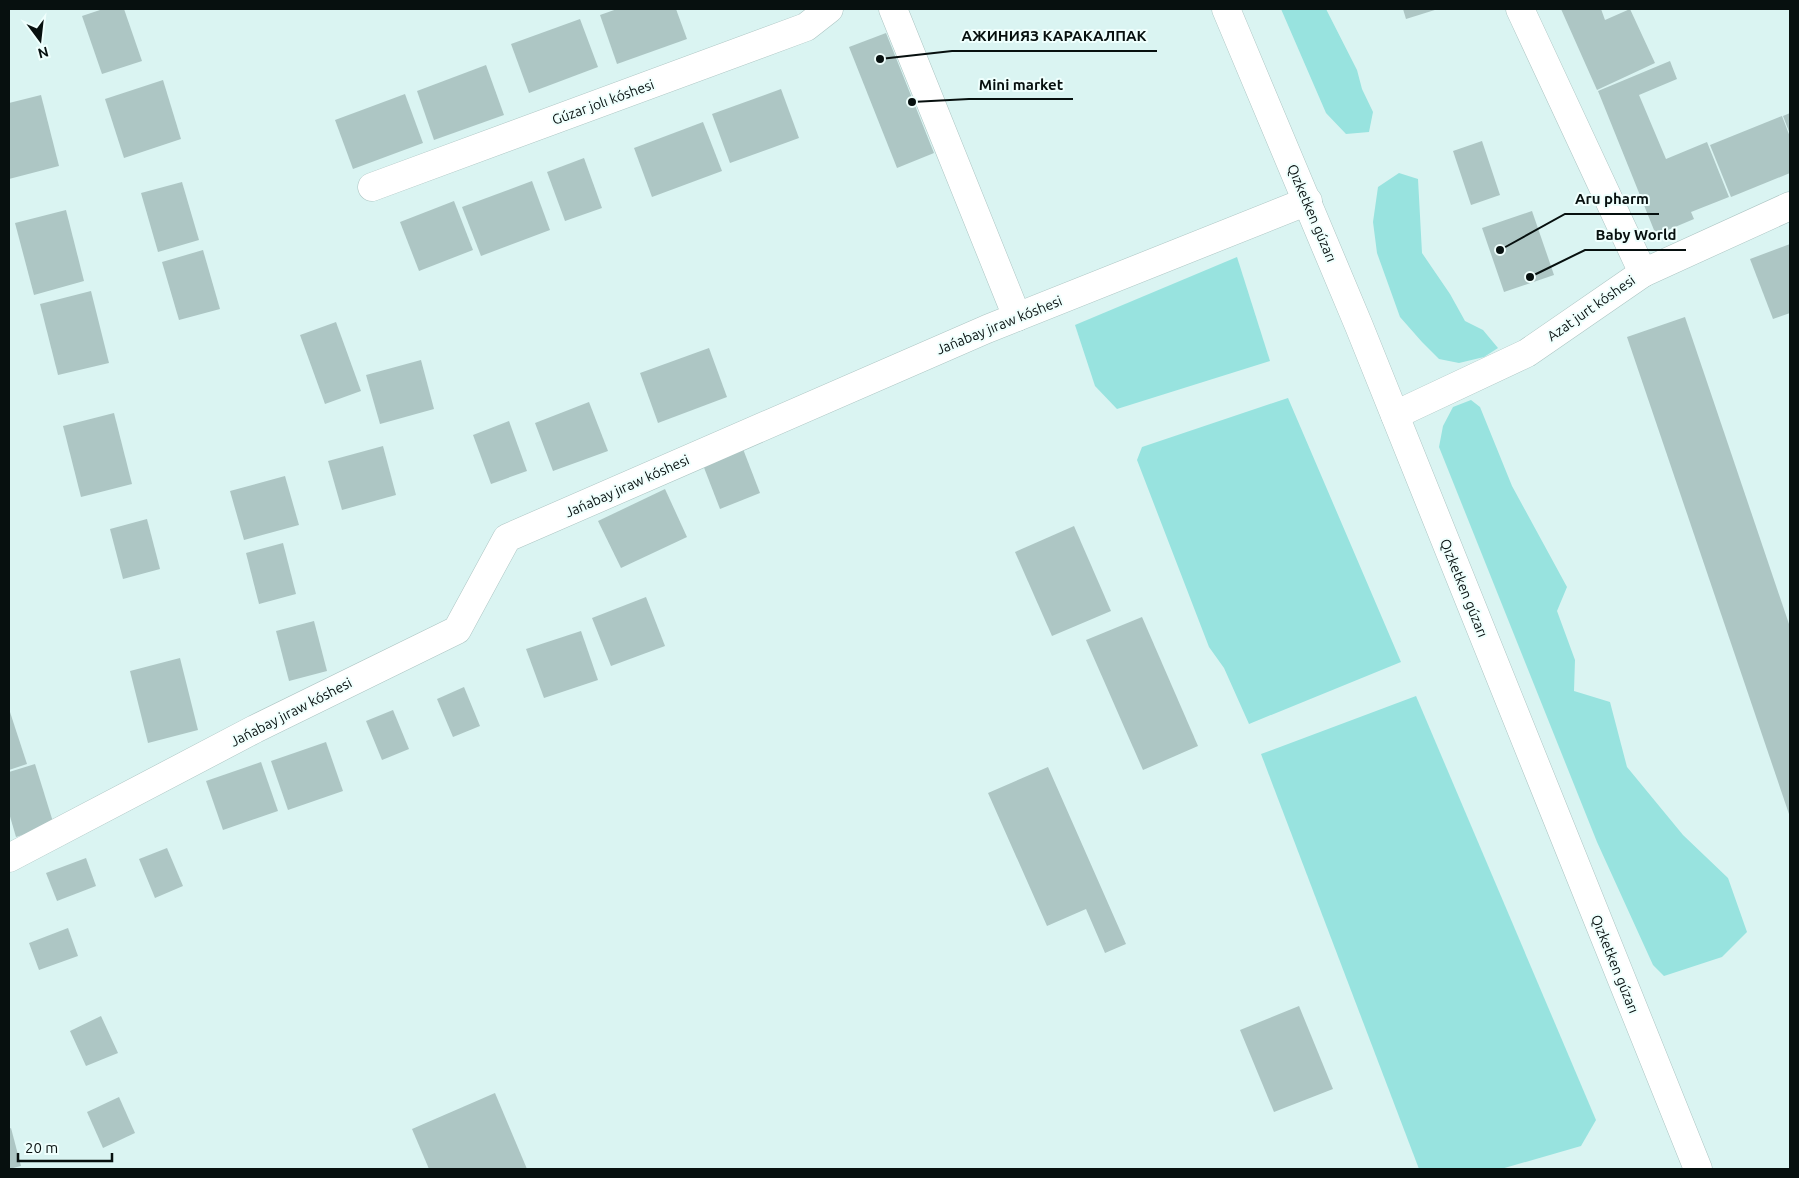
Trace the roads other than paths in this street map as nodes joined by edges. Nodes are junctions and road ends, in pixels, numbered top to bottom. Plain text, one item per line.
1 (829, 9) edge
2 (893, 9) edge
3 (1226, 9) edge
4 (1520, 9) edge
5 (372, 187) dead end
6 (1308, 200) junction
7 (1790, 206) edge
8 (1643, 272) junction
9 (1016, 317) junction
10 (1395, 416) junction
11 (9, 858) edge
12 (1698, 1169) edge

1 - 5 street, Gúzar jolı kóshesi
2 - 9 street
3 - 6 street, Qızketken gúzarı
4 - 8 street
6 - 9 street, Jańabay jıraw kóshesi
6 - 10 street, Qızketken gúzarı
7 - 8 street, Azat jurt kóshesi
8 - 10 street, Azat jurt kóshesi
9 - 11 street, Jańabay jıraw kóshesi
10 - 12 street, Qızketken gúzarı

